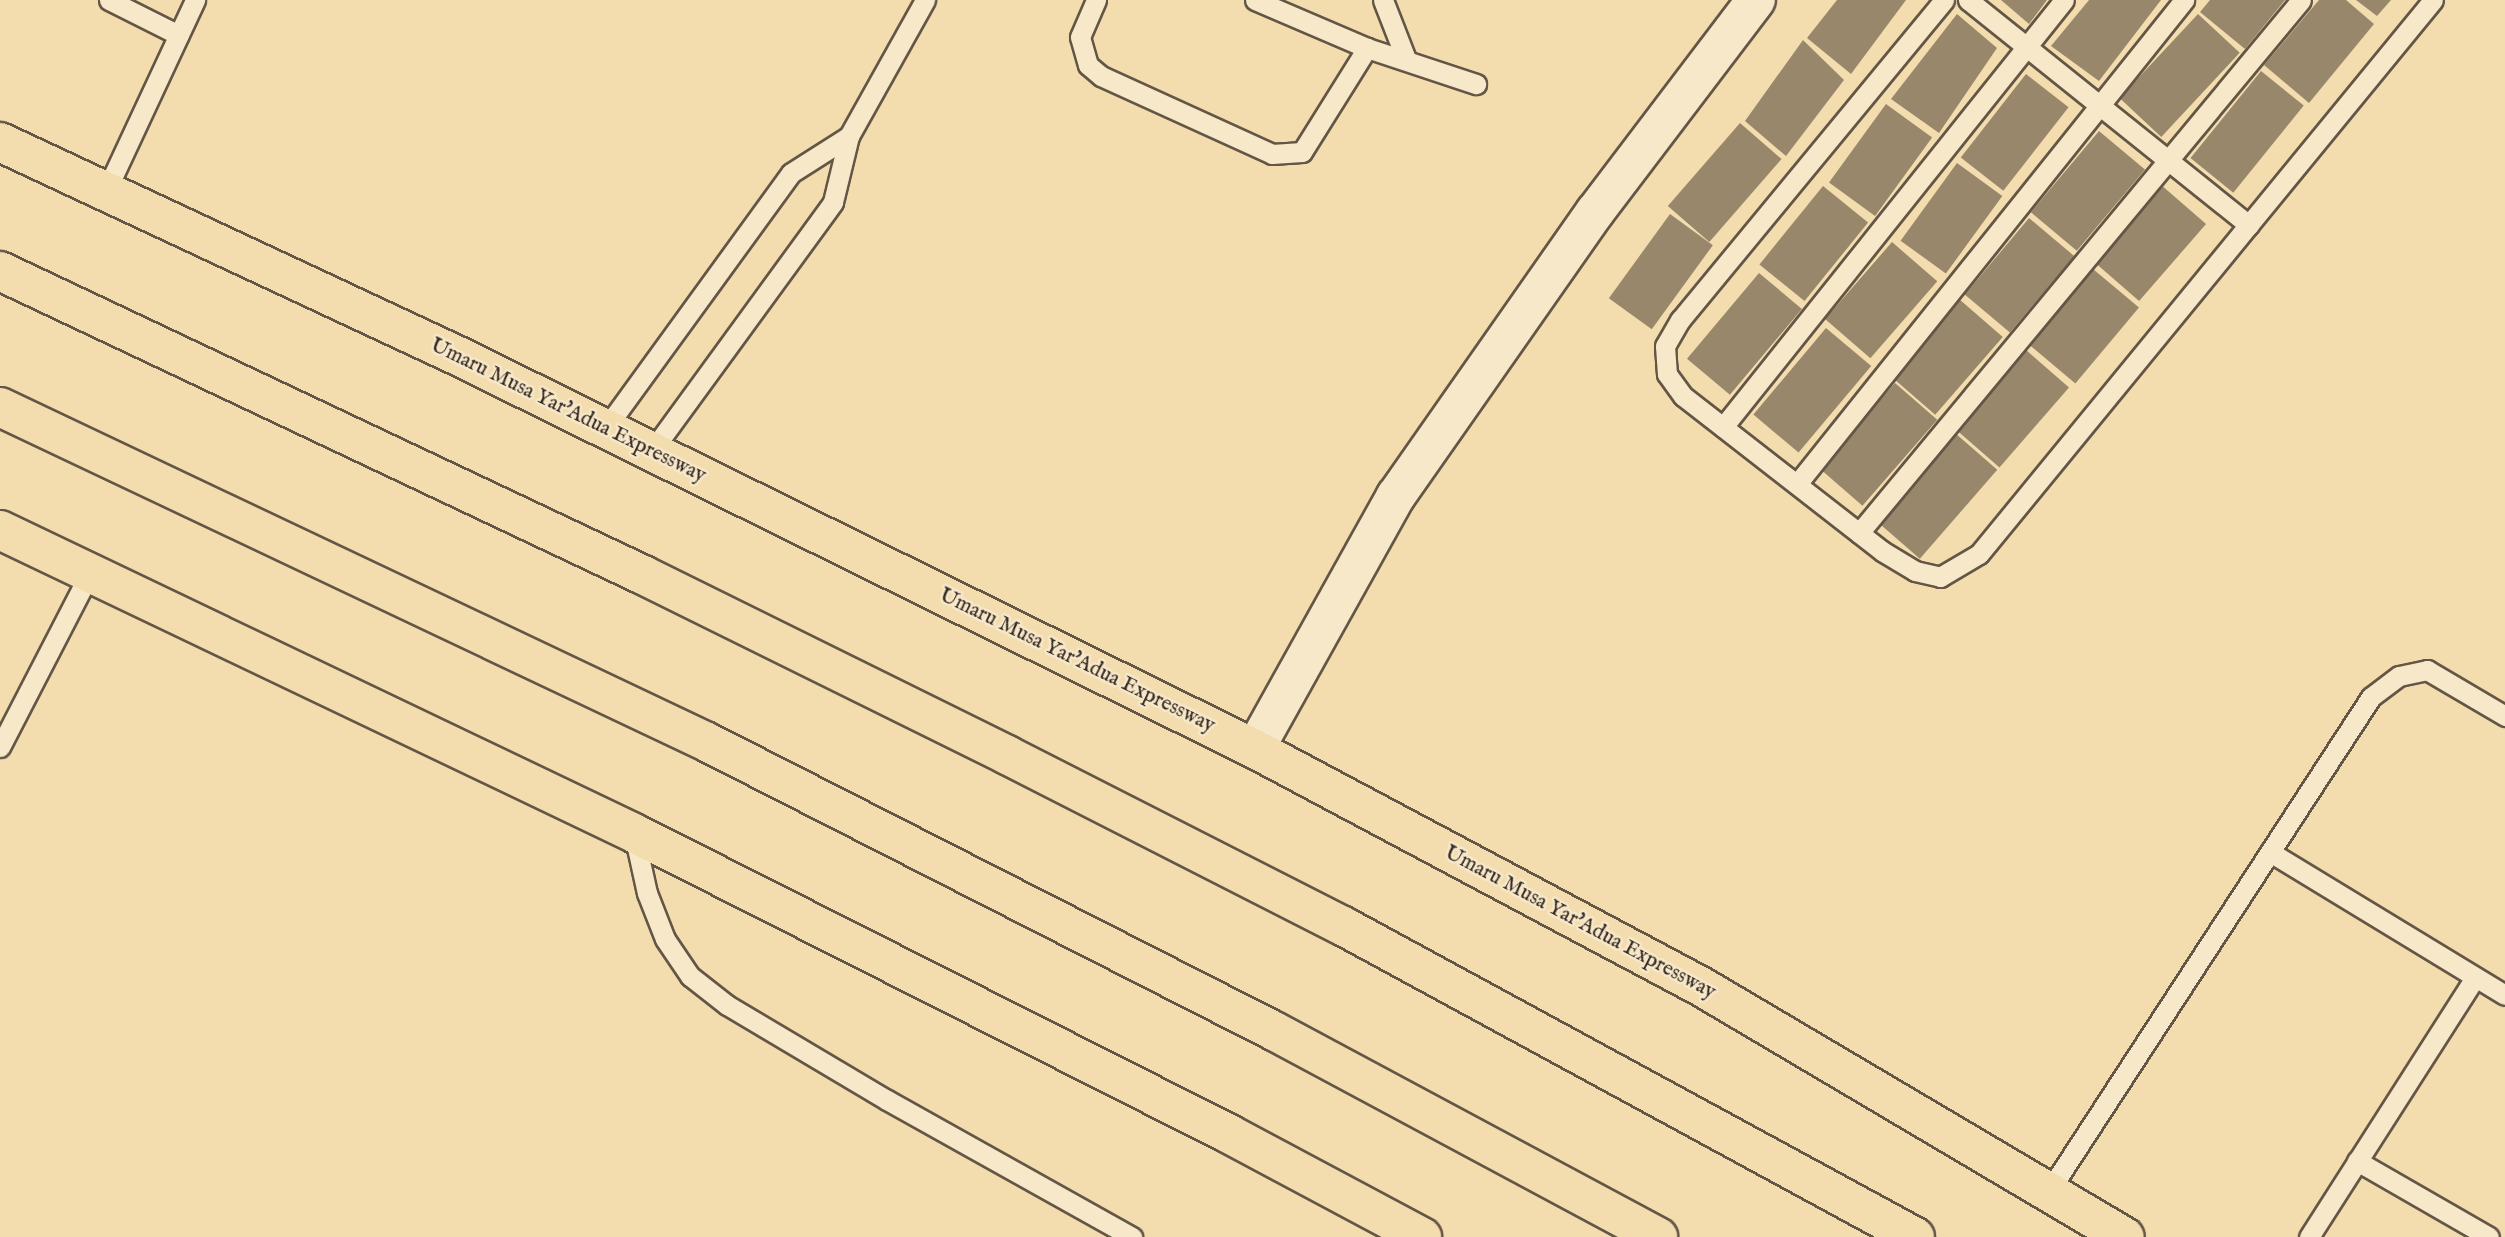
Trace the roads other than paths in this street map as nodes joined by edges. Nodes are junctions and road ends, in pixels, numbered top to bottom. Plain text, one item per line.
1 (110, 0) edge
2 (195, 0) edge
3 (925, 0) edge
4 (1096, 0) edge
5 (1255, 0) edge
6 (1383, 0) edge
7 (1756, 0) edge
8 (1944, 0) edge
9 (1968, 0) edge
10 (2064, 0) edge
11 (2184, 0) edge
12 (2301, 0) edge
13 (2433, 0) edge
14 (179, 35) junction
15 (2026, 46) junction
16 (1367, 48) junction
17 (1406, 59) junction
18 (1476, 84) dead end
19 (2099, 106) junction
20 (849, 136) junction
21 (0, 142) edge
22 (2168, 160) junction
23 (106, 191) junction
24 (2249, 225) junction
25 (0, 271) edge
26 (0, 407) edge
27 (1723, 427) junction
28 (606, 429) junction
29 (651, 452) junction
30 (1797, 484) junction
31 (0, 530) edge
32 (1859, 533) junction
33 (91, 571) junction
34 (2505, 716) edge
35 (0, 747) edge
36 (1255, 749) junction
37 (634, 833) junction
38 (2270, 852) junction
39 (2475, 977) junction
40 (2505, 995) edge
41 (2357, 1161) junction
42 (2047, 1194) junction
43 (1132, 1237) edge
44 (1422, 1237) edge
45 (1658, 1237) edge
46 (1915, 1237) edge
47 (2125, 1237) edge
48 (2309, 1237) edge
49 (2489, 1237) edge

1 - 14 lane
2 - 14 lane
3 - 20 lane
4 - 16 lane
5 - 16 lane
6 - 17 lane
7 - 36 street
8 - 27 lane
9 - 15 lane
10 - 15 lane
11 - 19 lane
12 - 22 lane
13 - 24 lane
14 - 23 lane
15 - 19 lane
15 - 27 lane
16 - 17 lane
17 - 18 lane
19 - 22 lane
19 - 30 lane
20 - 28 lane
20 - 29 lane
21 - 23 highway, Umaru Musa Yar'Adua Expressway
22 - 24 lane
22 - 32 lane
23 - 28 highway, Umaru Musa Yar'Adua Expressway
24 - 32 lane
25 - 46 highway
26 - 45 highway
27 - 30 lane
28 - 29 highway, Umaru Musa Yar'Adua Expressway
29 - 36 highway, Umaru Musa Yar'Adua Expressway
30 - 32 lane
31 - 33 highway
33 - 35 lane
33 - 37 highway
34 - 38 lane
36 - 42 highway, Umaru Musa Yar'Adua Expressway
37 - 43 lane
37 - 44 highway
38 - 39 lane
38 - 42 lane
39 - 40 lane
39 - 41 lane
41 - 48 lane
41 - 49 lane
42 - 47 highway, Umaru Musa Yar'Adua Expressway

